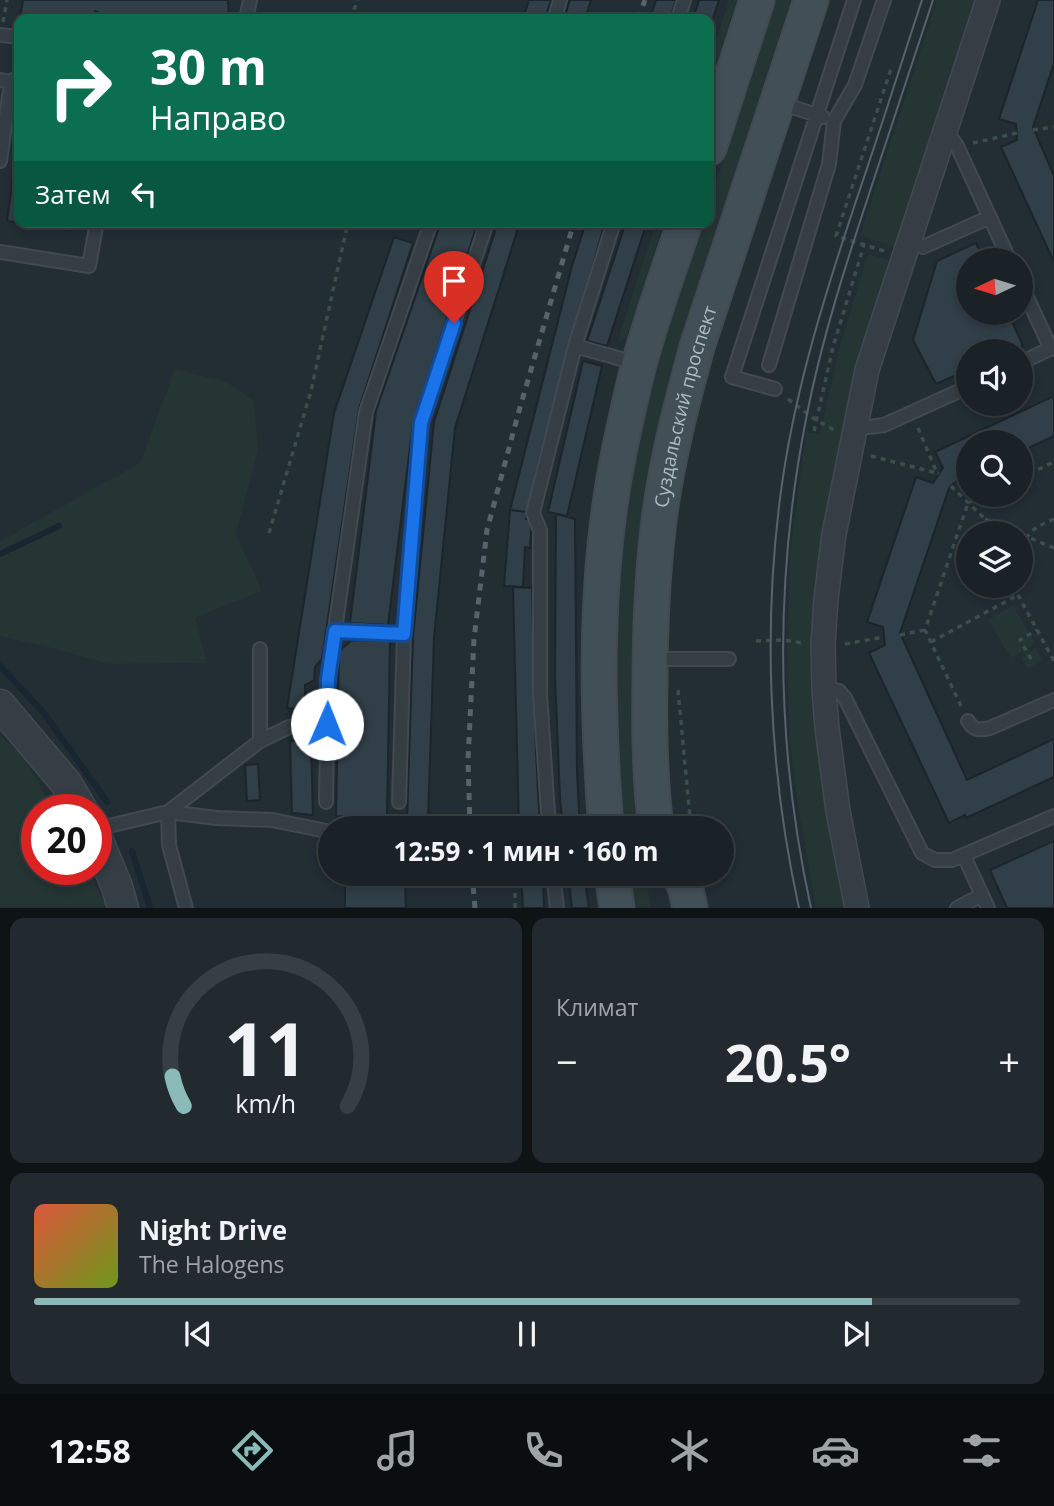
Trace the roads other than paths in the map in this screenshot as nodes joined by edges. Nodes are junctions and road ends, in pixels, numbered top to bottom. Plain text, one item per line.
1 (560, 0) edge
2 (757, 0) edge
3 (811, 0) edge
4 (854, 0) edge
5 (884, 0) edge
6 (988, 0) edge
7 (556, 14) dead end
8 (10, 79) edge
9 (777, 102) junction
10 (817, 115) junction
11 (834, 121) junction
12 (714, 133) edge
13 (951, 141) junction
14 (0, 161) edge
15 (990, 217) junction
16 (96, 228) edge
17 (429, 228) edge
18 (485, 228) edge
19 (612, 228) edge
20 (683, 228) edge
21 (923, 247) dead end
22 (1004, 248) edge
23 (0, 253) edge
24 (1033, 308) edge
25 (575, 346) junction
26 (1053, 348) edge
27 (1033, 357) edge
28 (639, 364) junction
29 (769, 365) dead end
30 (775, 389) road end
31 (956, 393) edge
32 (857, 438) junction
33 (335, 631) junction
34 (404, 634) junction
35 (260, 649) dead end
36 (662, 658) junction
37 (729, 659) dead end
38 (824, 689) junction
39 (1054, 700) edge
40 (0, 705) edge
41 (968, 721) road end
42 (327, 724) junction
43 (260, 741) junction
44 (73, 794) edge
45 (327, 802) dead end
46 (399, 803) dead end
47 (168, 812) junction
48 (548, 816) edge
49 (605, 816) edge
50 (656, 816) edge
51 (1054, 816) edge
52 (112, 825) edge
53 (318, 825) edge
54 (964, 856) junction
55 (112, 875) edge
56 (554, 886) edge
57 (614, 886) edge
58 (664, 886) edge
59 (684, 886) edge
60 (982, 895) junction
61 (123, 908) edge
62 (186, 908) edge
63 (557, 908) edge
64 (617, 908) edge
65 (667, 908) edge
66 (690, 908) edge
67 (857, 908) edge
68 (957, 908) edge
69 (988, 908) edge

1 - 7 lane
2 - 12 main road
3 - 9 main road, Суздальский проспект
4 - 10 lane
5 - 11 lane
6 - 13 street
8 - 14 lane
9 - 10 lane
9 - 36 main road, Суздальский проспект
10 - 11 lane
10 - 30 lane
11 - 29 lane
13 - 15 lane
13 - 32 street
15 - 21 lane
15 - 22 lane
16 - 23 lane
17 - 33 lane
18 - 34 lane
19 - 25 lane
20 - 28 main road
24 - 26 lane
25 - 28 lane
25 - 48 lane
26 - 27 lane
28 - 49 main road
31 - 32 lane
32 - 38 street
33 - 34 lane
33 - 42 lane
34 - 46 lane
35 - 43 lane
36 - 37 lane
36 - 50 main road, Суздальский проспект
38 - 54 lane
38 - 67 street
39 - 41 lane
40 - 44 street
42 - 43 lane
42 - 45 lane
43 - 47 lane
47 - 52 lane
47 - 53 lane
47 - 62 lane
51 - 54 lane
54 - 60 lane
55 - 61 street
56 - 63 lane
57 - 64 main road
58 - 65 main road
59 - 66 main road
60 - 68 lane
60 - 69 lane

